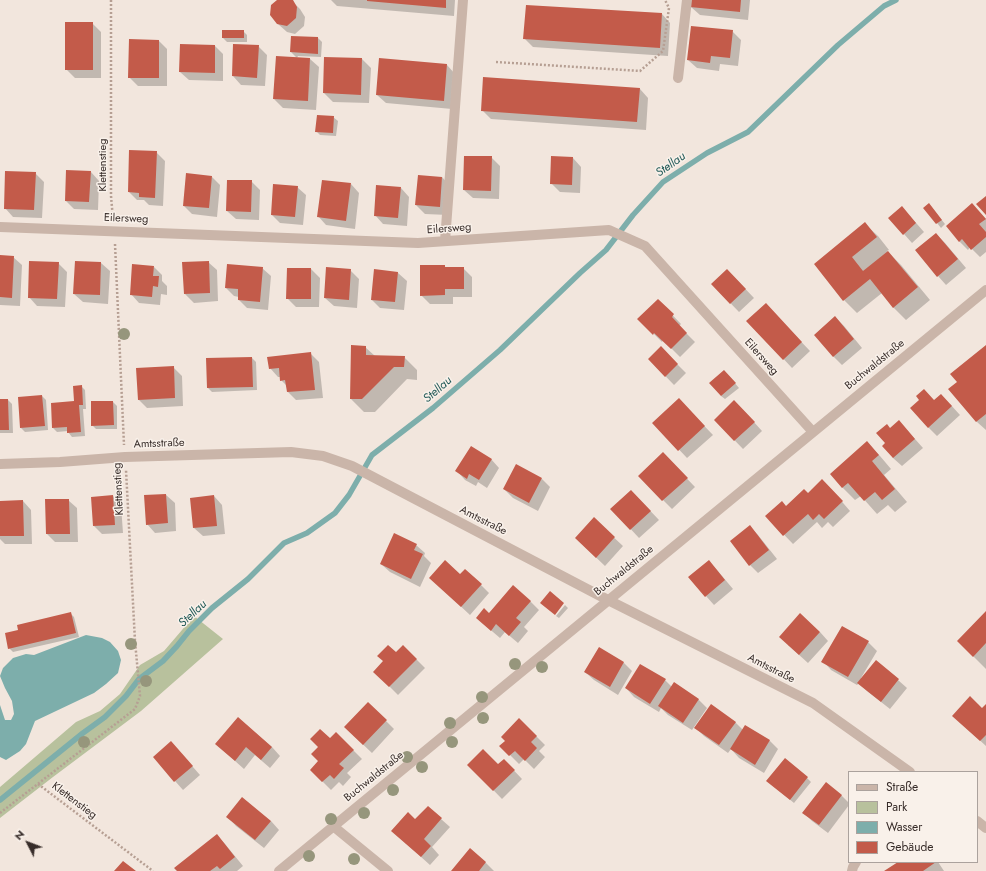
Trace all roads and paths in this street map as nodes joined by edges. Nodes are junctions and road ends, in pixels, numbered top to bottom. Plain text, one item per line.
1 (110, 0) edge
2 (463, 0) edge
3 (665, 0) edge
4 (687, 0) edge
5 (496, 62) dead end
6 (678, 78) dead end
7 (0, 227) edge
8 (115, 231) junction
9 (445, 241) junction
10 (986, 290) edge
11 (812, 432) junction
12 (125, 457) junction
13 (0, 464) edge
14 (608, 600) junction
15 (909, 771) edge
16 (38, 784) junction
17 (0, 813) edge
18 (978, 822) edge
19 (332, 826) junction
20 (986, 828) edge
21 (153, 871) edge
22 (279, 871) edge
23 (388, 871) edge

1 - 8 path, Klettenstieg
2 - 9 street
3 - 5 path
4 - 6 street
7 - 8 street, Eilersweg
8 - 9 street, Eilersweg
8 - 12 path, Klettenstieg
9 - 11 street, Eilersweg
10 - 11 street, Buchwaldstraße
11 - 14 street, Buchwaldstraße
12 - 13 street, Amtsstraße
12 - 14 street, Amtsstraße
12 - 16 path, Klettenstieg
14 - 15 street, Amtsstraße
14 - 19 street, Buchwaldstraße
16 - 17 path
16 - 21 path, Klettenstieg
18 - 20 street
19 - 22 street, Buchwaldstraße
19 - 23 street

